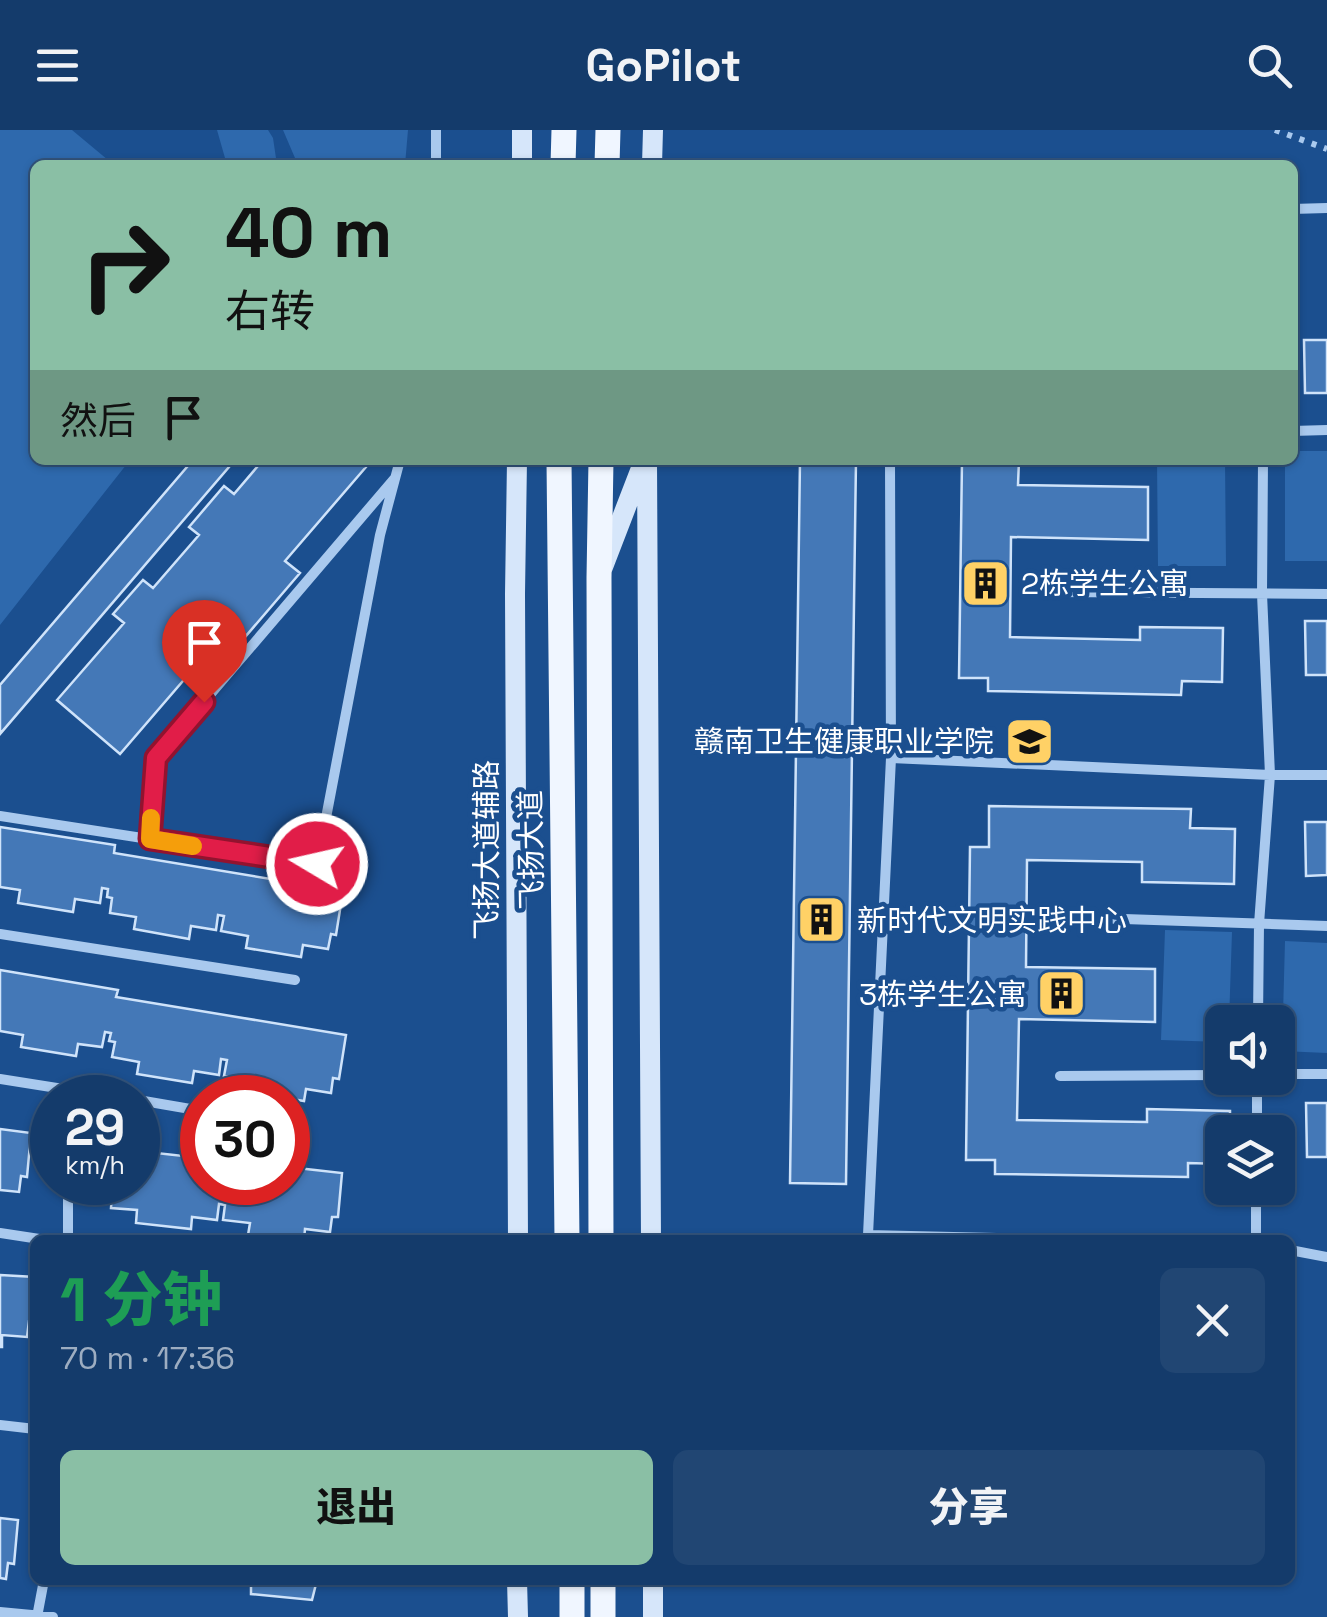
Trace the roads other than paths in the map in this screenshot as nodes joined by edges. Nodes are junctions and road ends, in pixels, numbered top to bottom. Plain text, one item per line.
1 (436, 130) edge
2 (522, 130) edge
3 (564, 130) edge
4 (608, 130) edge
5 (653, 130) edge
6 (436, 160) edge
7 (522, 160) edge
8 (563, 160) edge
9 (607, 160) edge
10 (652, 160) edge
11 (1327, 208) edge
12 (1298, 209) edge
13 (1327, 430) edge
14 (1298, 431) edge
15 (399, 465) edge
16 (517, 465) edge
17 (559, 465) edge
18 (601, 465) edge
19 (644, 465) edge
20 (646, 465) edge
21 (890, 465) edge
22 (1263, 465) edge
23 (398, 474) junction
24 (599, 578) junction
25 (1055, 592) dead end
26 (1262, 594) junction
27 (1327, 594) edge
28 (891, 758) junction
29 (1270, 775) junction
30 (1327, 775) edge
31 (0, 816) edge
32 (150, 839) junction
33 (1065, 917) dead end
34 (1259, 924) junction
35 (1327, 926) edge
36 (0, 934) edge
37 (295, 980) dead end
38 (1258, 1005) edge
39 (1205, 1074) edge
40 (1295, 1074) edge
41 (1327, 1074) edge
42 (1060, 1076) dead end
43 (0, 1079) edge
44 (30, 1085) edge
45 (68, 1205) edge
46 (1256, 1205) edge
47 (0, 1234) edge
48 (68, 1235) edge
49 (518, 1235) edge
50 (566, 1235) edge
51 (602, 1235) edge
52 (651, 1235) edge
53 (904, 1235) edge
54 (1256, 1235) edge
55 (30, 1238) edge
56 (1295, 1251) edge
57 (1327, 1257) edge
58 (0, 1425) edge
59 (30, 1428) edge
60 (43, 1585) edge
61 (516, 1585) edge
62 (572, 1585) edge
63 (603, 1585) edge
64 (653, 1585) edge
65 (0, 1612) edge
66 (37, 1616) edge
67 (53, 1617) edge
68 (518, 1617) edge
69 (572, 1617) edge
70 (603, 1617) edge
71 (653, 1617) edge

1 - 6 street
2 - 7 street
3 - 8 main road
4 - 9 main road
5 - 10 street
11 - 12 street
13 - 14 street
15 - 23 street
16 - 49 street, 飞扬大道辅路
17 - 50 main road, 飞扬大道
18 - 24 main road
19 - 24 street
20 - 52 street
21 - 28 street
22 - 26 street
23 - 32 street
23 - 32 street
24 - 51 main road
25 - 26 street
26 - 27 street
26 - 29 street
28 - 29 street
28 - 53 street
29 - 30 street
29 - 34 street
31 - 32 street
33 - 34 street
34 - 35 street
34 - 38 street
36 - 37 street
39 - 42 street
40 - 41 street
43 - 44 street
45 - 48 street
46 - 54 street
47 - 55 street
56 - 57 street
58 - 59 street
60 - 66 street
61 - 68 street
62 - 69 main road
63 - 70 main road
64 - 71 street
65 - 66 street
66 - 67 street

